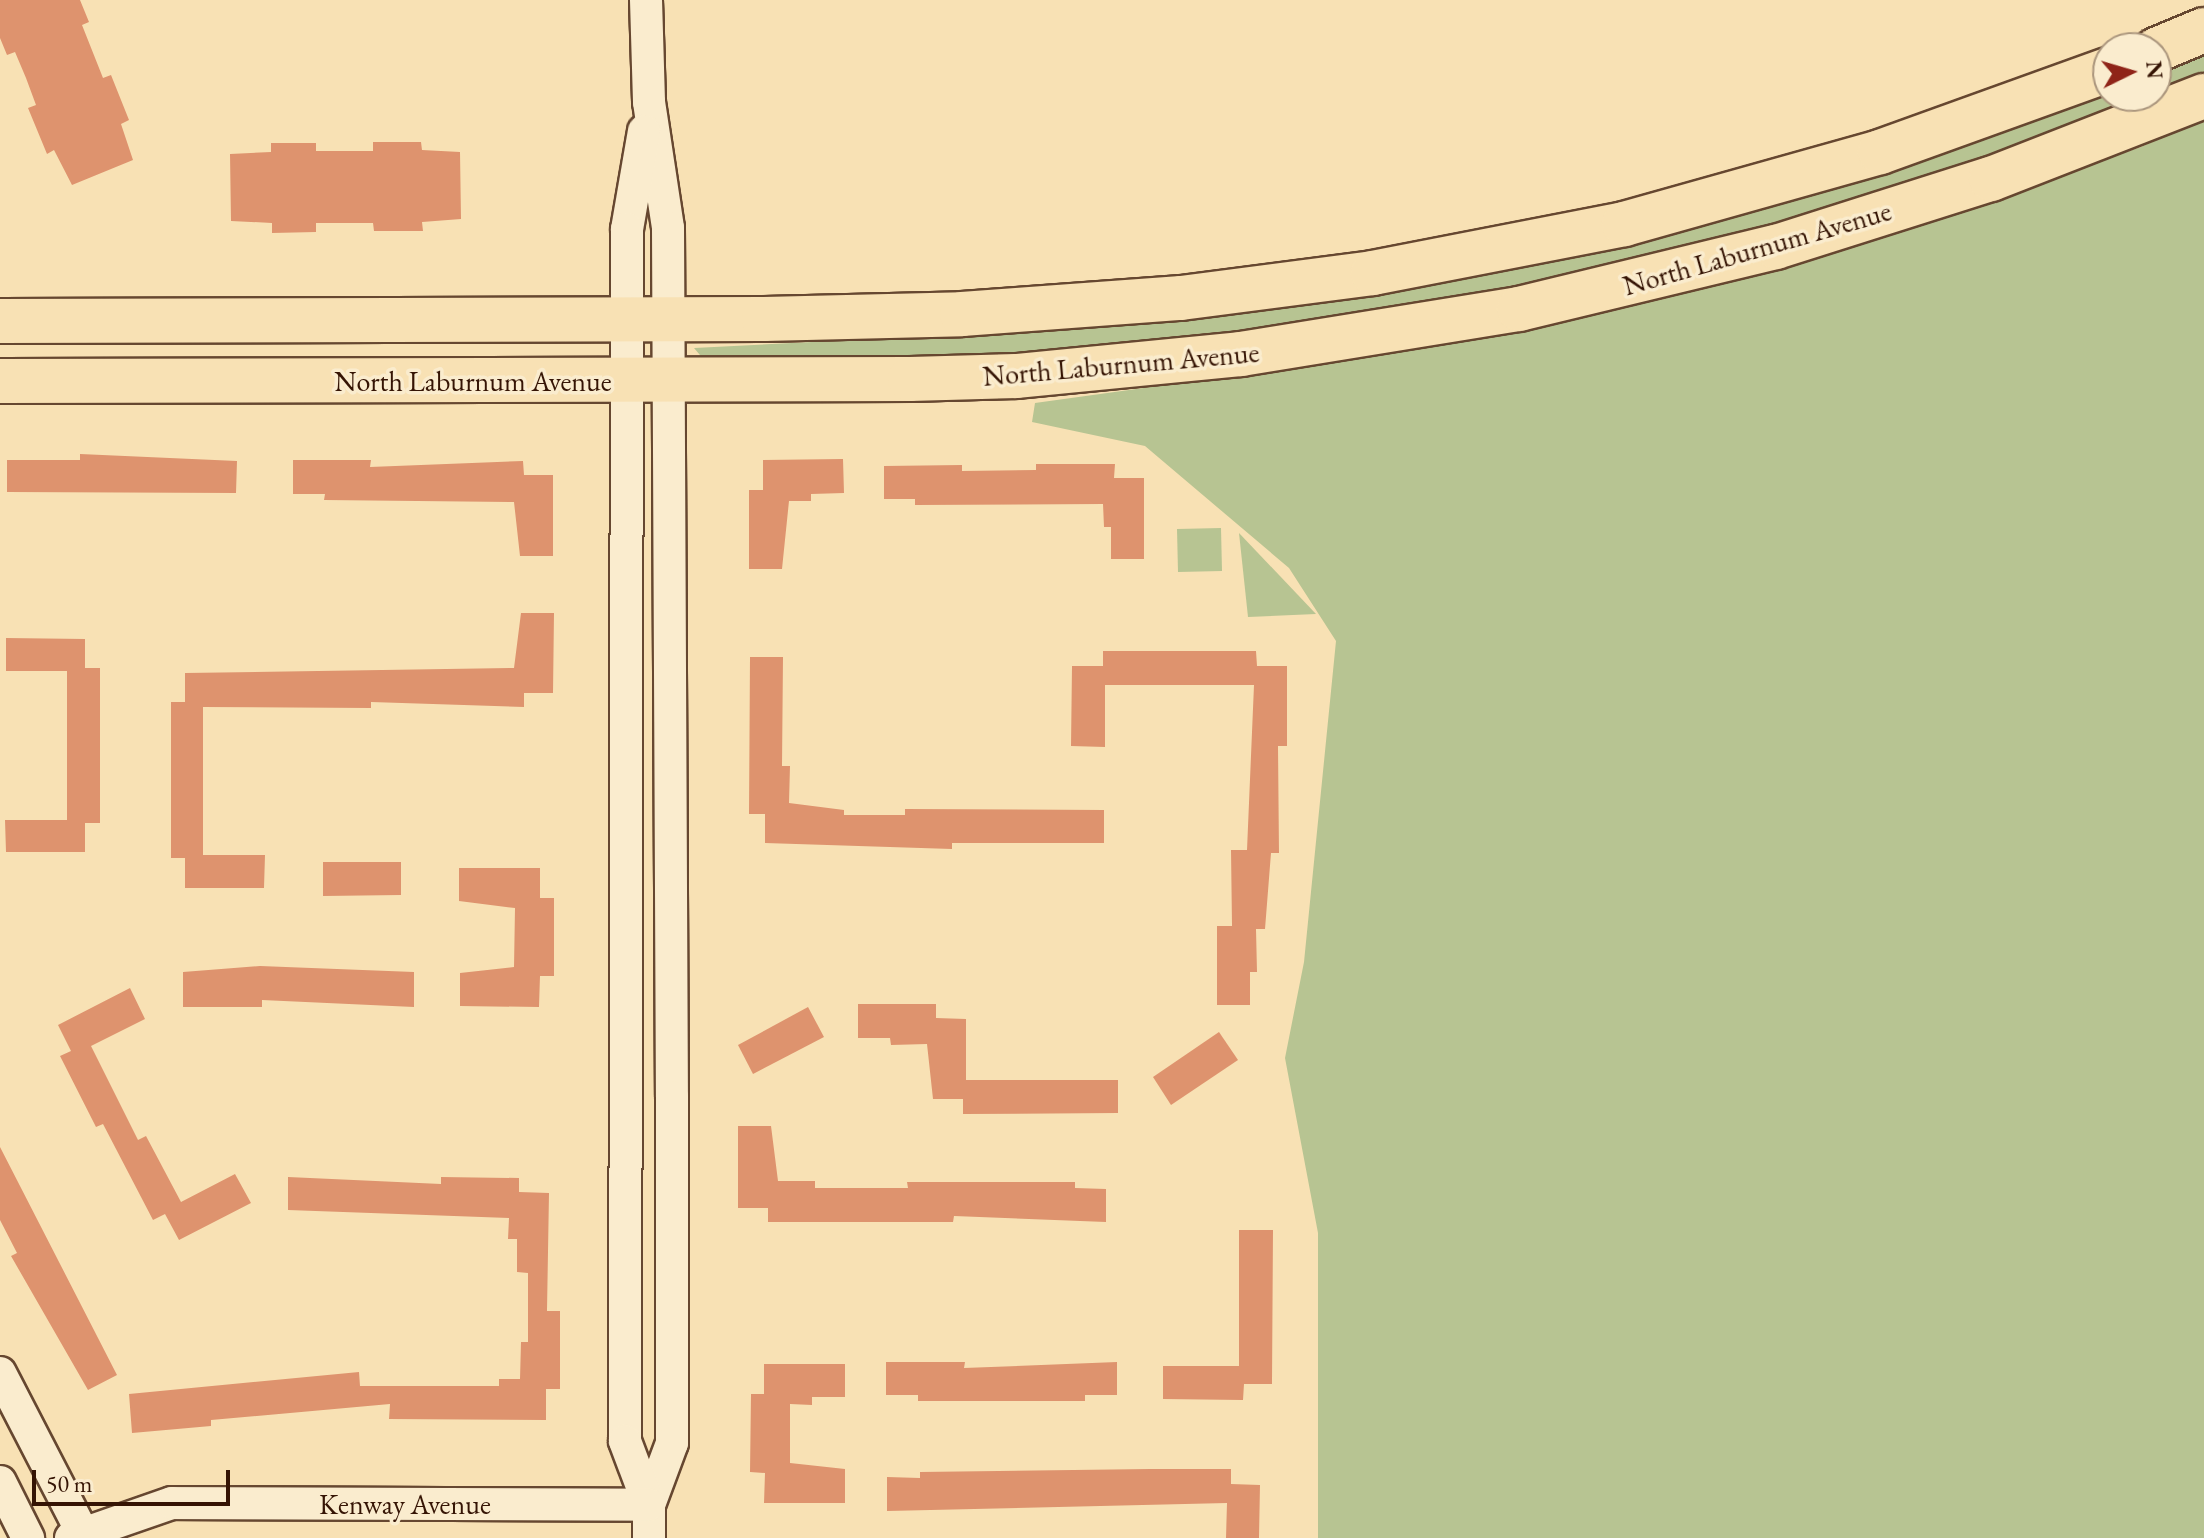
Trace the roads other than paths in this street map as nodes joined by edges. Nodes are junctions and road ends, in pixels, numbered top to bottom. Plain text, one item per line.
1 (646, 0) edge
2 (2204, 30) edge
3 (2172, 43) edge
4 (2092, 76) edge
5 (2204, 96) edge
6 (648, 320) junction
7 (0, 321) edge
8 (0, 381) edge
9 (627, 381) junction
10 (669, 381) junction
11 (0, 1373) edge
12 (0, 1482) edge
13 (649, 1505) junction
14 (80, 1536) edge
15 (28, 1538) edge
16 (649, 1538) edge

1 - 6 street
2 - 3 main road
4 - 6 main road, North Laburnum Avenue
5 - 10 main road, North Laburnum Avenue
6 - 7 main road, North Laburnum Avenue
6 - 9 street
6 - 10 street
8 - 9 main road, North Laburnum Avenue
9 - 10 main road, North Laburnum Avenue
9 - 13 street
10 - 13 street
11 - 14 street
12 - 15 street
13 - 14 street, Kenway Avenue
13 - 16 street

